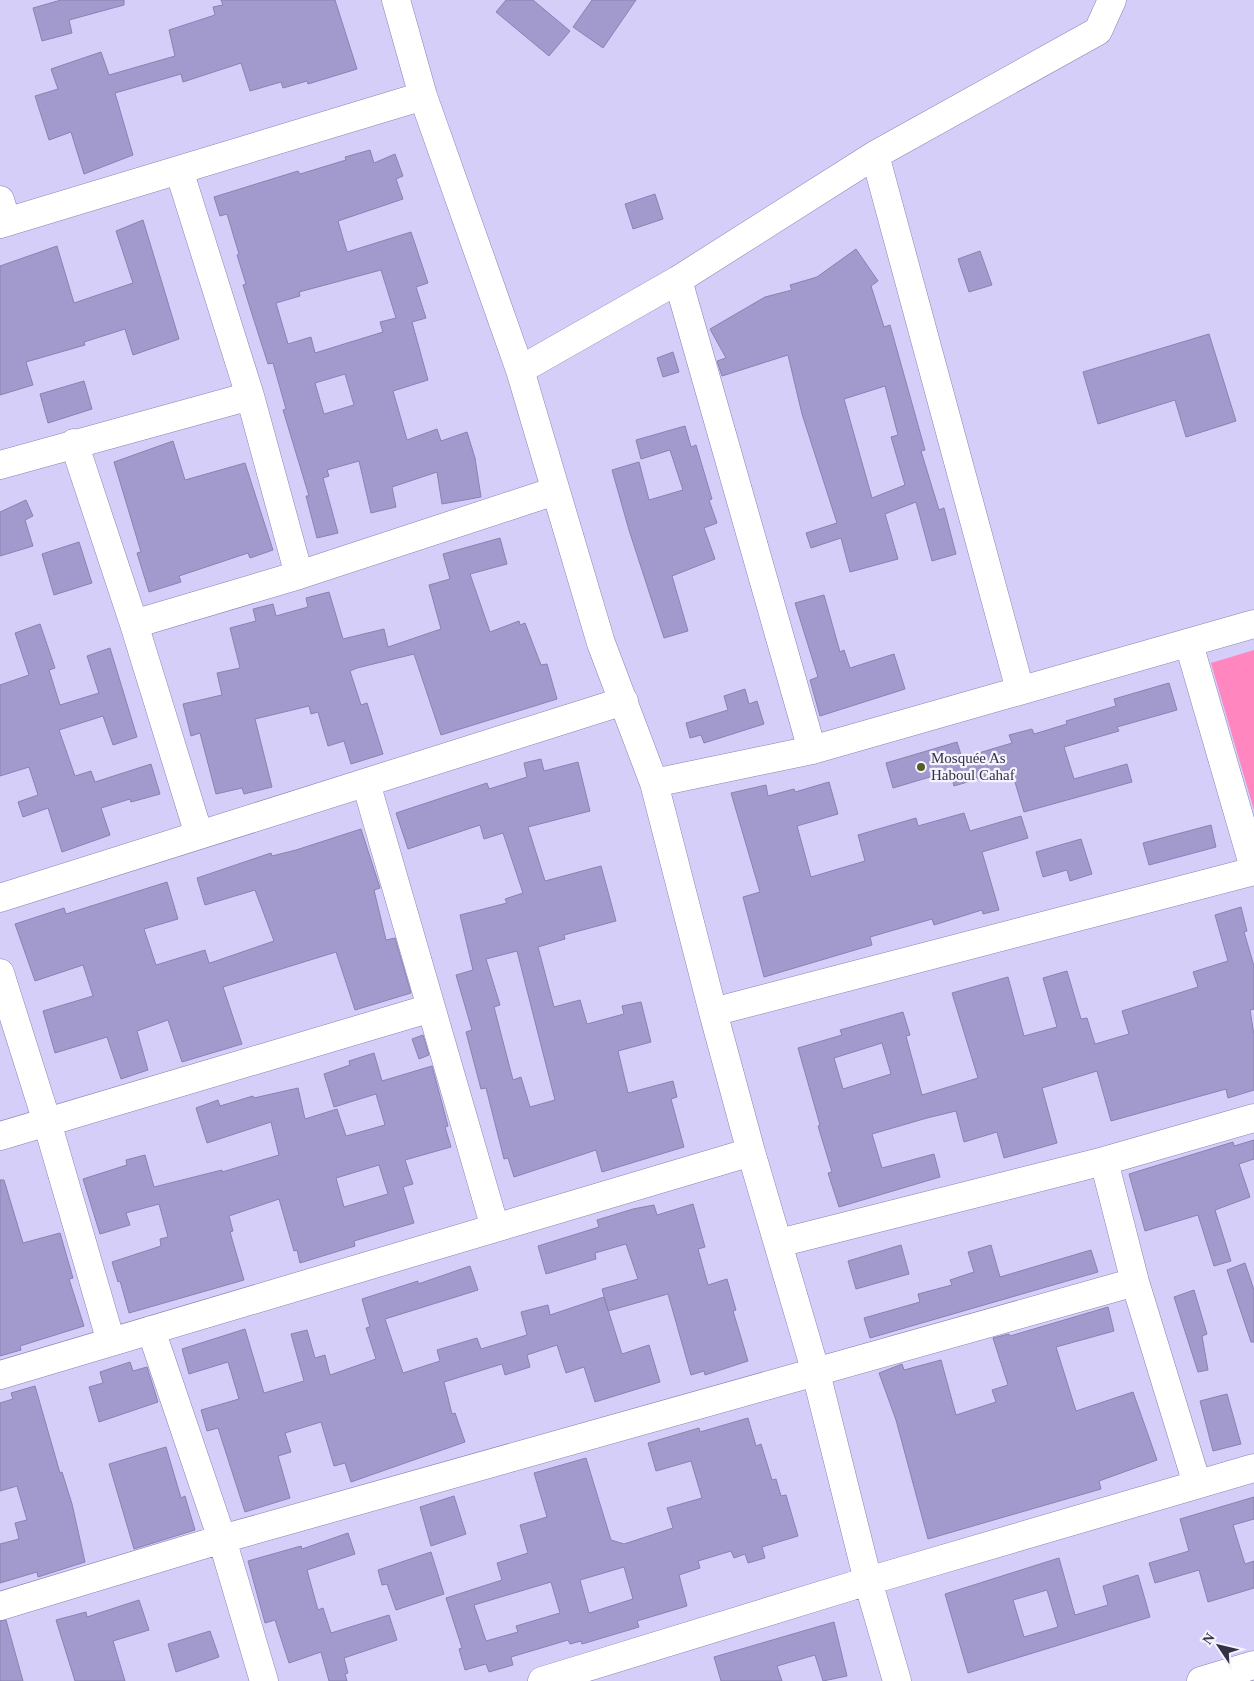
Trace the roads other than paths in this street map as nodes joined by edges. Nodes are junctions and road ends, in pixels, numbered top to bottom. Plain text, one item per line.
1 (396, 0) edge
2 (1112, 0) edge
3 (423, 96) junction
4 (875, 155) junction
5 (179, 170) junction
6 (2, 215) edge
7 (678, 280) junction
8 (520, 370) junction
9 (250, 396) junction
10 (74, 443) junction
11 (0, 465) edge
12 (555, 491) junction
13 (299, 575) junction
14 (134, 624) junction
15 (1254, 624) edge
16 (1189, 644) junction
17 (1020, 690) junction
18 (624, 701) junction
19 (812, 750) junction
20 (366, 783) junction
21 (654, 783) junction
22 (199, 835) junction
23 (1254, 870) edge
24 (0, 898) edge
25 (0, 973) edge
26 (431, 1008) junction
27 (713, 1012) junction
28 (1254, 1118) edge
29 (47, 1122) junction
30 (0, 1136) edge
31 (751, 1152) junction
32 (1104, 1161) junction
33 (495, 1228) junction
34 (779, 1243) junction
35 (1135, 1282) junction
36 (151, 1330) junction
37 (112, 1342) junction
38 (816, 1373) junction
39 (0, 1375) edge
40 (1254, 1468) edge
41 (1197, 1484) junction
42 (222, 1539) junction
43 (868, 1581) junction
44 (0, 1606) edge
45 (1254, 1665) edge
46 (264, 1681) edge
47 (542, 1681) edge
48 (897, 1681) edge
49 (1201, 1681) edge

1 - 3 street
2 - 4 street
3 - 5 street
3 - 8 street
4 - 7 street
4 - 17 street
5 - 6 street
5 - 9 street
7 - 8 street
7 - 19 street
8 - 12 street
9 - 10 street
9 - 13 street
10 - 11 street
10 - 14 street
12 - 13 street
12 - 18 street
13 - 14 street
14 - 22 street
15 - 16 street
16 - 17 street
16 - 23 street
17 - 19 street
18 - 20 street
18 - 21 street
19 - 21 street
20 - 22 street
20 - 26 street
21 - 27 street
22 - 24 street
23 - 27 street
25 - 29 street
26 - 29 street
26 - 33 street
27 - 31 street
28 - 32 street
29 - 30 street
29 - 37 street
31 - 33 street
31 - 34 street
32 - 34 street
32 - 35 street
33 - 36 street
34 - 38 street
35 - 38 street
35 - 41 street
36 - 37 street
36 - 42 street
37 - 39 street
38 - 42 street
38 - 43 street
40 - 41 street
41 - 43 street
42 - 44 street
42 - 46 street
43 - 47 street
43 - 48 street
45 - 49 street

